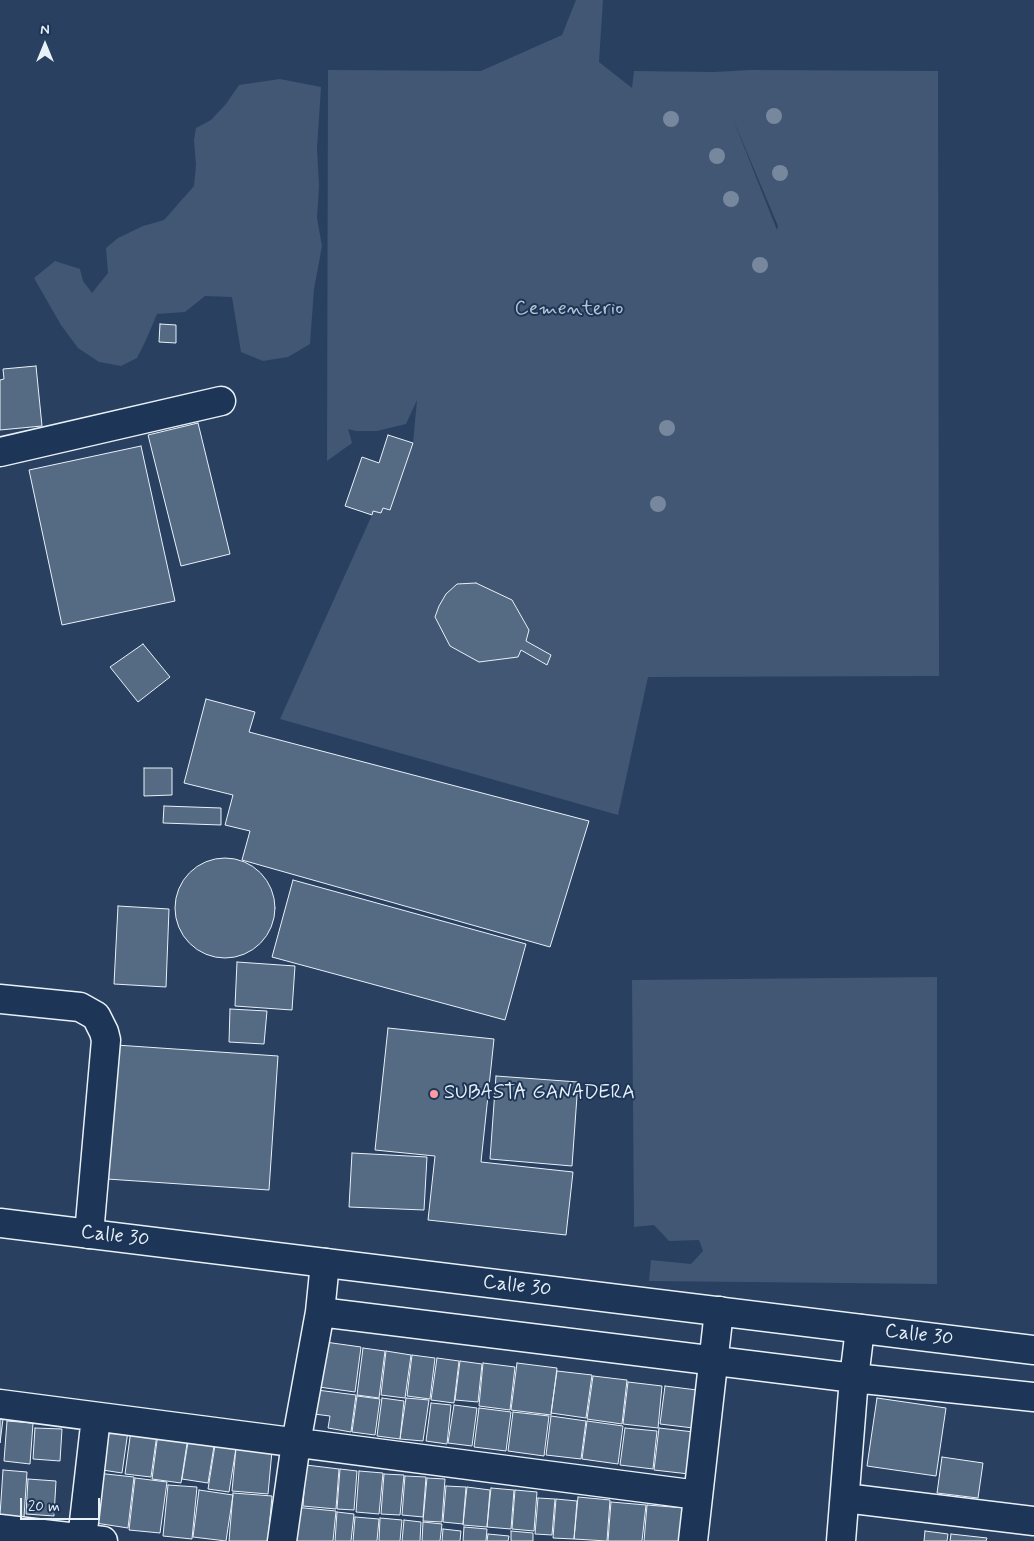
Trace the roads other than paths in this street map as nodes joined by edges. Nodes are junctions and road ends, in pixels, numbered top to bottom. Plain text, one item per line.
1 (220, 401) dead end
2 (0, 452) edge
3 (0, 999) edge
4 (0, 1223) edge
5 (89, 1234) junction
6 (325, 1263) junction
7 (719, 1311) junction
8 (320, 1312) junction
9 (860, 1329) junction
10 (1034, 1350) edge
11 (714, 1360) junction
12 (854, 1378) junction
13 (1034, 1397) edge
14 (0, 1404) edge
15 (96, 1417) junction
16 (296, 1443) junction
17 (698, 1495) junction
18 (845, 1498) junction
19 (1034, 1521) edge
20 (0, 1529) edge
21 (92, 1540) edge
22 (282, 1541) edge
23 (693, 1541) edge
24 (841, 1541) edge

1 - 2 street
3 - 5 street
4 - 5 street, Calle 30
5 - 6 street, Calle 30
6 - 7 street, Calle 30
6 - 8 street
7 - 9 street, Calle 30
7 - 11 street
8 - 11 street
8 - 16 street
9 - 10 street, Calle 30
9 - 12 street
11 - 12 street
11 - 17 street
12 - 13 street
12 - 18 street
14 - 15 street
15 - 16 street
15 - 21 street
16 - 17 street
16 - 22 street
17 - 23 street
18 - 19 street
18 - 24 street
20 - 21 street

